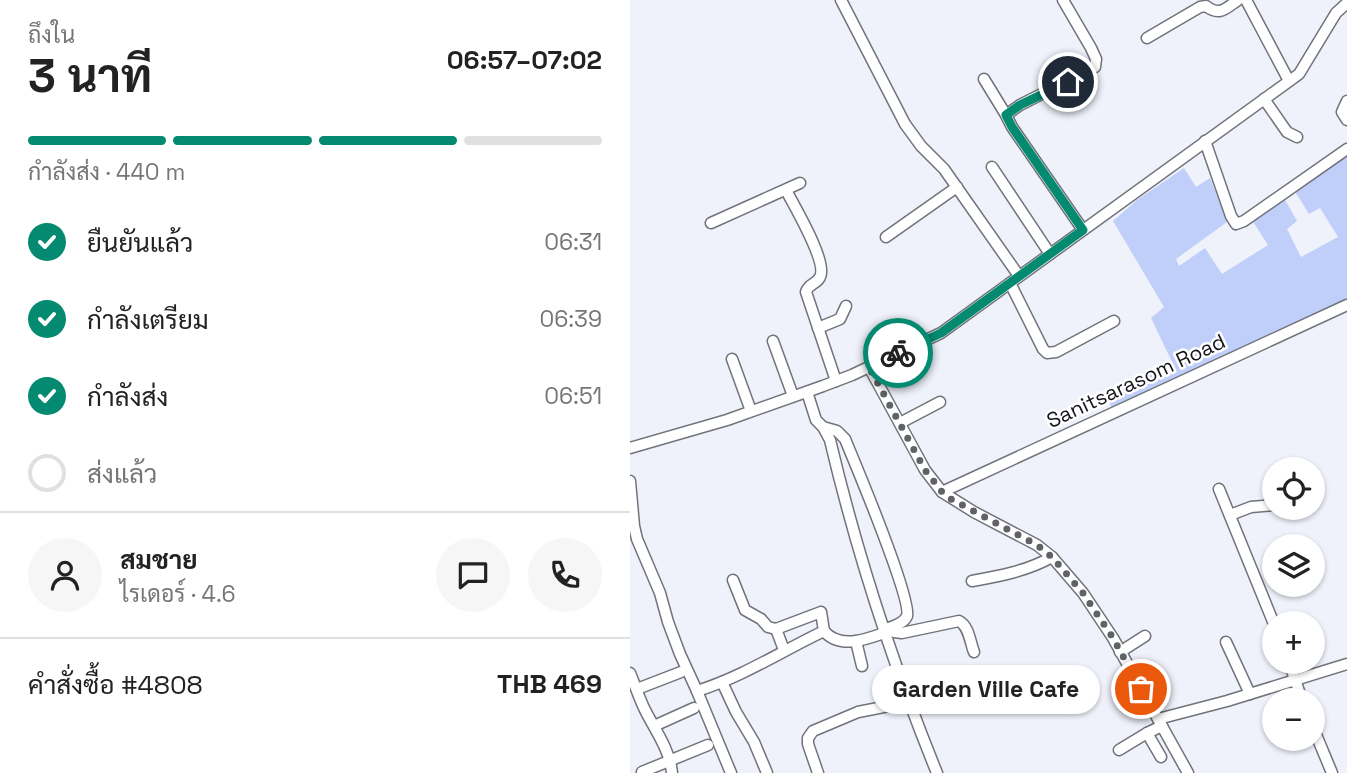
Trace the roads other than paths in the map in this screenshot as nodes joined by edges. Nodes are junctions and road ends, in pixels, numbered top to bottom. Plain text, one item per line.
1 (841, 0) edge
2 (1063, 0) edge
3 (1238, 0) edge
4 (1246, 0) edge
5 (1347, 3) edge
6 (1147, 38) dead end
7 (984, 79) dead end
8 (1289, 81) junction
9 (1264, 99) junction
10 (1347, 101) edge
11 (1006, 115) junction
12 (1347, 120) edge
13 (1297, 137) dead end
14 (1206, 141) junction
15 (1347, 149) edge
16 (992, 167) dead end
17 (800, 183) dead end
18 (957, 187) junction
19 (786, 190) junction
20 (710, 223) dead end
21 (1083, 230) junction
22 (887, 237) dead end
23 (1050, 254) junction
24 (1019, 276) junction
25 (1010, 283) junction
26 (1347, 305) edge
27 (846, 306) dead end
28 (1114, 321) dead end
29 (818, 328) junction
30 (774, 341) dead end
31 (732, 359) dead end
32 (869, 367) junction
33 (836, 381) junction
34 (807, 392) junction
35 (793, 396) junction
36 (940, 402) dead end
37 (751, 411) junction
38 (900, 423) junction
39 (824, 427) junction
40 (630, 448) edge
41 (630, 481) edge
42 (1219, 489) dead end
43 (942, 492) junction
44 (1262, 506) edge
45 (1230, 515) junction
46 (1052, 557) junction
47 (733, 580) dead end
48 (972, 581) dead end
49 (1269, 611) edge
50 (776, 629) junction
51 (885, 630) junction
52 (824, 631) junction
53 (1145, 636) dead end
54 (856, 641) junction
55 (1226, 642) dead end
56 (784, 650) junction
57 (974, 652) dead end
58 (1120, 652) junction
59 (1347, 664) edge
60 (862, 666) dead end
61 (681, 672) dead end
62 (630, 673) edge
63 (1294, 674) edge
64 (1296, 679) junction
65 (722, 682) junction
66 (1299, 688) edge
67 (636, 689) junction
68 (697, 691) junction
69 (1250, 694) junction
70 (909, 702) junction
71 (694, 708) dead end
72 (1160, 722) junction
73 (654, 726) junction
74 (1147, 733) junction
75 (708, 745) dead end
76 (1119, 750) dead end
77 (1323, 751) edge
78 (1161, 757) dead end
79 (669, 761) junction
80 (642, 772) edge
81 (672, 773) edge
82 (731, 773) edge
83 (766, 773) edge
84 (818, 773) edge
85 (937, 773) edge
86 (1188, 773) edge
87 (1332, 773) edge

1 - 18 street
2 - 11 street
3 - 6 street
4 - 8 street
5 - 8 street
7 - 11 street
8 - 9 street
9 - 13 street
9 - 14 street
10 - 12 street
11 - 21 street
14 - 15 street
14 - 21 street
16 - 23 street
17 - 19 street
18 - 22 street
18 - 24 street
19 - 20 street
19 - 29 street
21 - 23 street
23 - 24 street
24 - 25 street
25 - 28 street
25 - 32 street
26 - 43 street, Sanitsarasom Road
27 - 29 street
29 - 33 street
30 - 35 street
31 - 37 street
32 - 33 street
32 - 38 street
33 - 34 street
34 - 35 street
34 - 39 street
35 - 37 street
36 - 38 street
37 - 40 street
38 - 43 street
39 - 51 street
39 - 51 street
41 - 68 street
42 - 45 street
43 - 46 street
44 - 45 street
45 - 49 street
46 - 48 street
46 - 58 street
47 - 50 street
50 - 52 street
50 - 56 street
51 - 54 street
51 - 57 street
51 - 70 street
52 - 54 street
52 - 56 street
53 - 58 street
54 - 60 street
55 - 69 street
56 - 65 street
58 - 72 street
59 - 64 street
61 - 67 street
62 - 67 street
63 - 64 street
64 - 66 street
64 - 69 street
65 - 68 street
65 - 83 street
67 - 73 street
68 - 82 street
69 - 72 street
70 - 84 street
70 - 85 street
71 - 73 street
72 - 74 street
72 - 86 street
73 - 79 street
74 - 76 street
74 - 78 street
75 - 79 street
77 - 87 street
79 - 80 street
79 - 81 street

